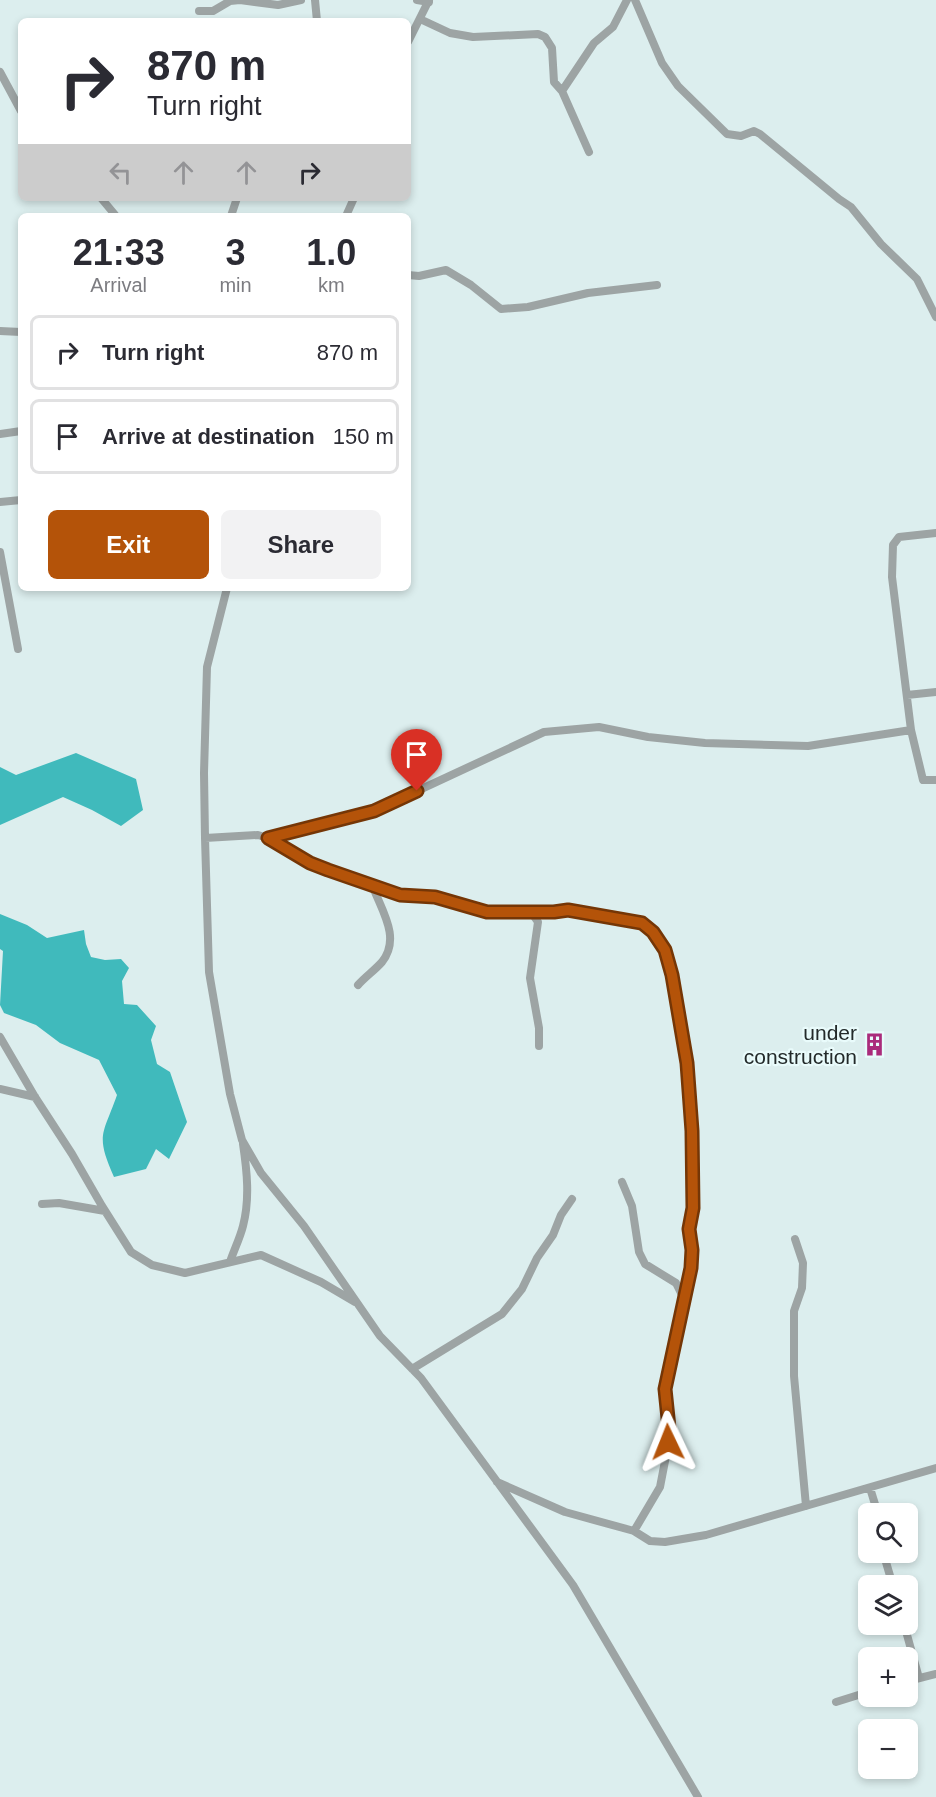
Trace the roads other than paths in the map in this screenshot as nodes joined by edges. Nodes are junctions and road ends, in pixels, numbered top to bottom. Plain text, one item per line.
1 (301, 0) edge
2 (315, 0) edge
3 (417, 0) edge
4 (627, 0) edge
5 (635, 0) edge
6 (429, 1) edge
7 (200, 11) dead end
8 (317, 18) edge
9 (420, 19) junction
10 (411, 36) edge
11 (0, 72) edge
12 (562, 91) junction
13 (18, 105) edge
14 (589, 152) dead end
15 (104, 201) edge
16 (114, 213) edge
17 (411, 275) edge
18 (657, 285) dead end
19 (936, 317) edge
20 (0, 331) edge
21 (18, 332) edge
22 (18, 431) edge
23 (0, 434) edge
24 (18, 500) edge
25 (0, 502) edge
26 (936, 533) edge
27 (0, 552) edge
28 (226, 591) edge
29 (18, 649) dead end
30 (936, 692) edge
31 (907, 695) junction
32 (911, 730) junction
33 (936, 780) edge
34 (205, 838) junction
35 (268, 838) junction
36 (374, 887) junction
37 (531, 912) junction
38 (358, 986) dead end
39 (0, 1037) edge
40 (539, 1046) dead end
41 (0, 1089) edge
42 (35, 1097) junction
43 (242, 1140) junction
44 (622, 1182) dead end
45 (572, 1198) dead end
46 (42, 1204) dead end
47 (105, 1211) junction
48 (795, 1239) dead end
49 (230, 1262) junction
50 (685, 1301) junction
51 (359, 1304) junction
52 (412, 1369) junction
53 (936, 1468) edge
54 (496, 1481) junction
55 (870, 1488) junction
56 (875, 1503) edge
57 (806, 1506) junction
58 (634, 1531) junction
59 (907, 1635) edge
60 (936, 1674) edge
61 (919, 1678) joint
62 (858, 1695) edge
63 (836, 1702) dead end
64 (698, 1797) edge

1 - 7 street
2 - 8 street
3 - 6 street
4 - 12 street
5 - 19 street
6 - 9 street
9 - 10 street
9 - 12 street
11 - 13 street
12 - 14 street
15 - 16 street
17 - 18 street
20 - 21 street
22 - 23 street
24 - 25 street
26 - 31 street
27 - 29 street
28 - 34 street
30 - 31 street
31 - 32 street
32 - 33 street
32 - 35 street
34 - 35 street
34 - 43 street
35 - 36 street
36 - 37 street
36 - 38 street
37 - 40 street
37 - 50 street
39 - 42 street
41 - 42 street
42 - 47 street
43 - 49 street
43 - 51 street
44 - 50 street
45 - 52 street
46 - 47 street
47 - 49 street
48 - 57 street
49 - 51 street
50 - 58 street
51 - 52 street
52 - 54 street
53 - 55 street
54 - 58 street
54 - 64 street
55 - 56 street
55 - 57 street
57 - 58 street
59 - 61 street
60 - 61 street
62 - 63 street

